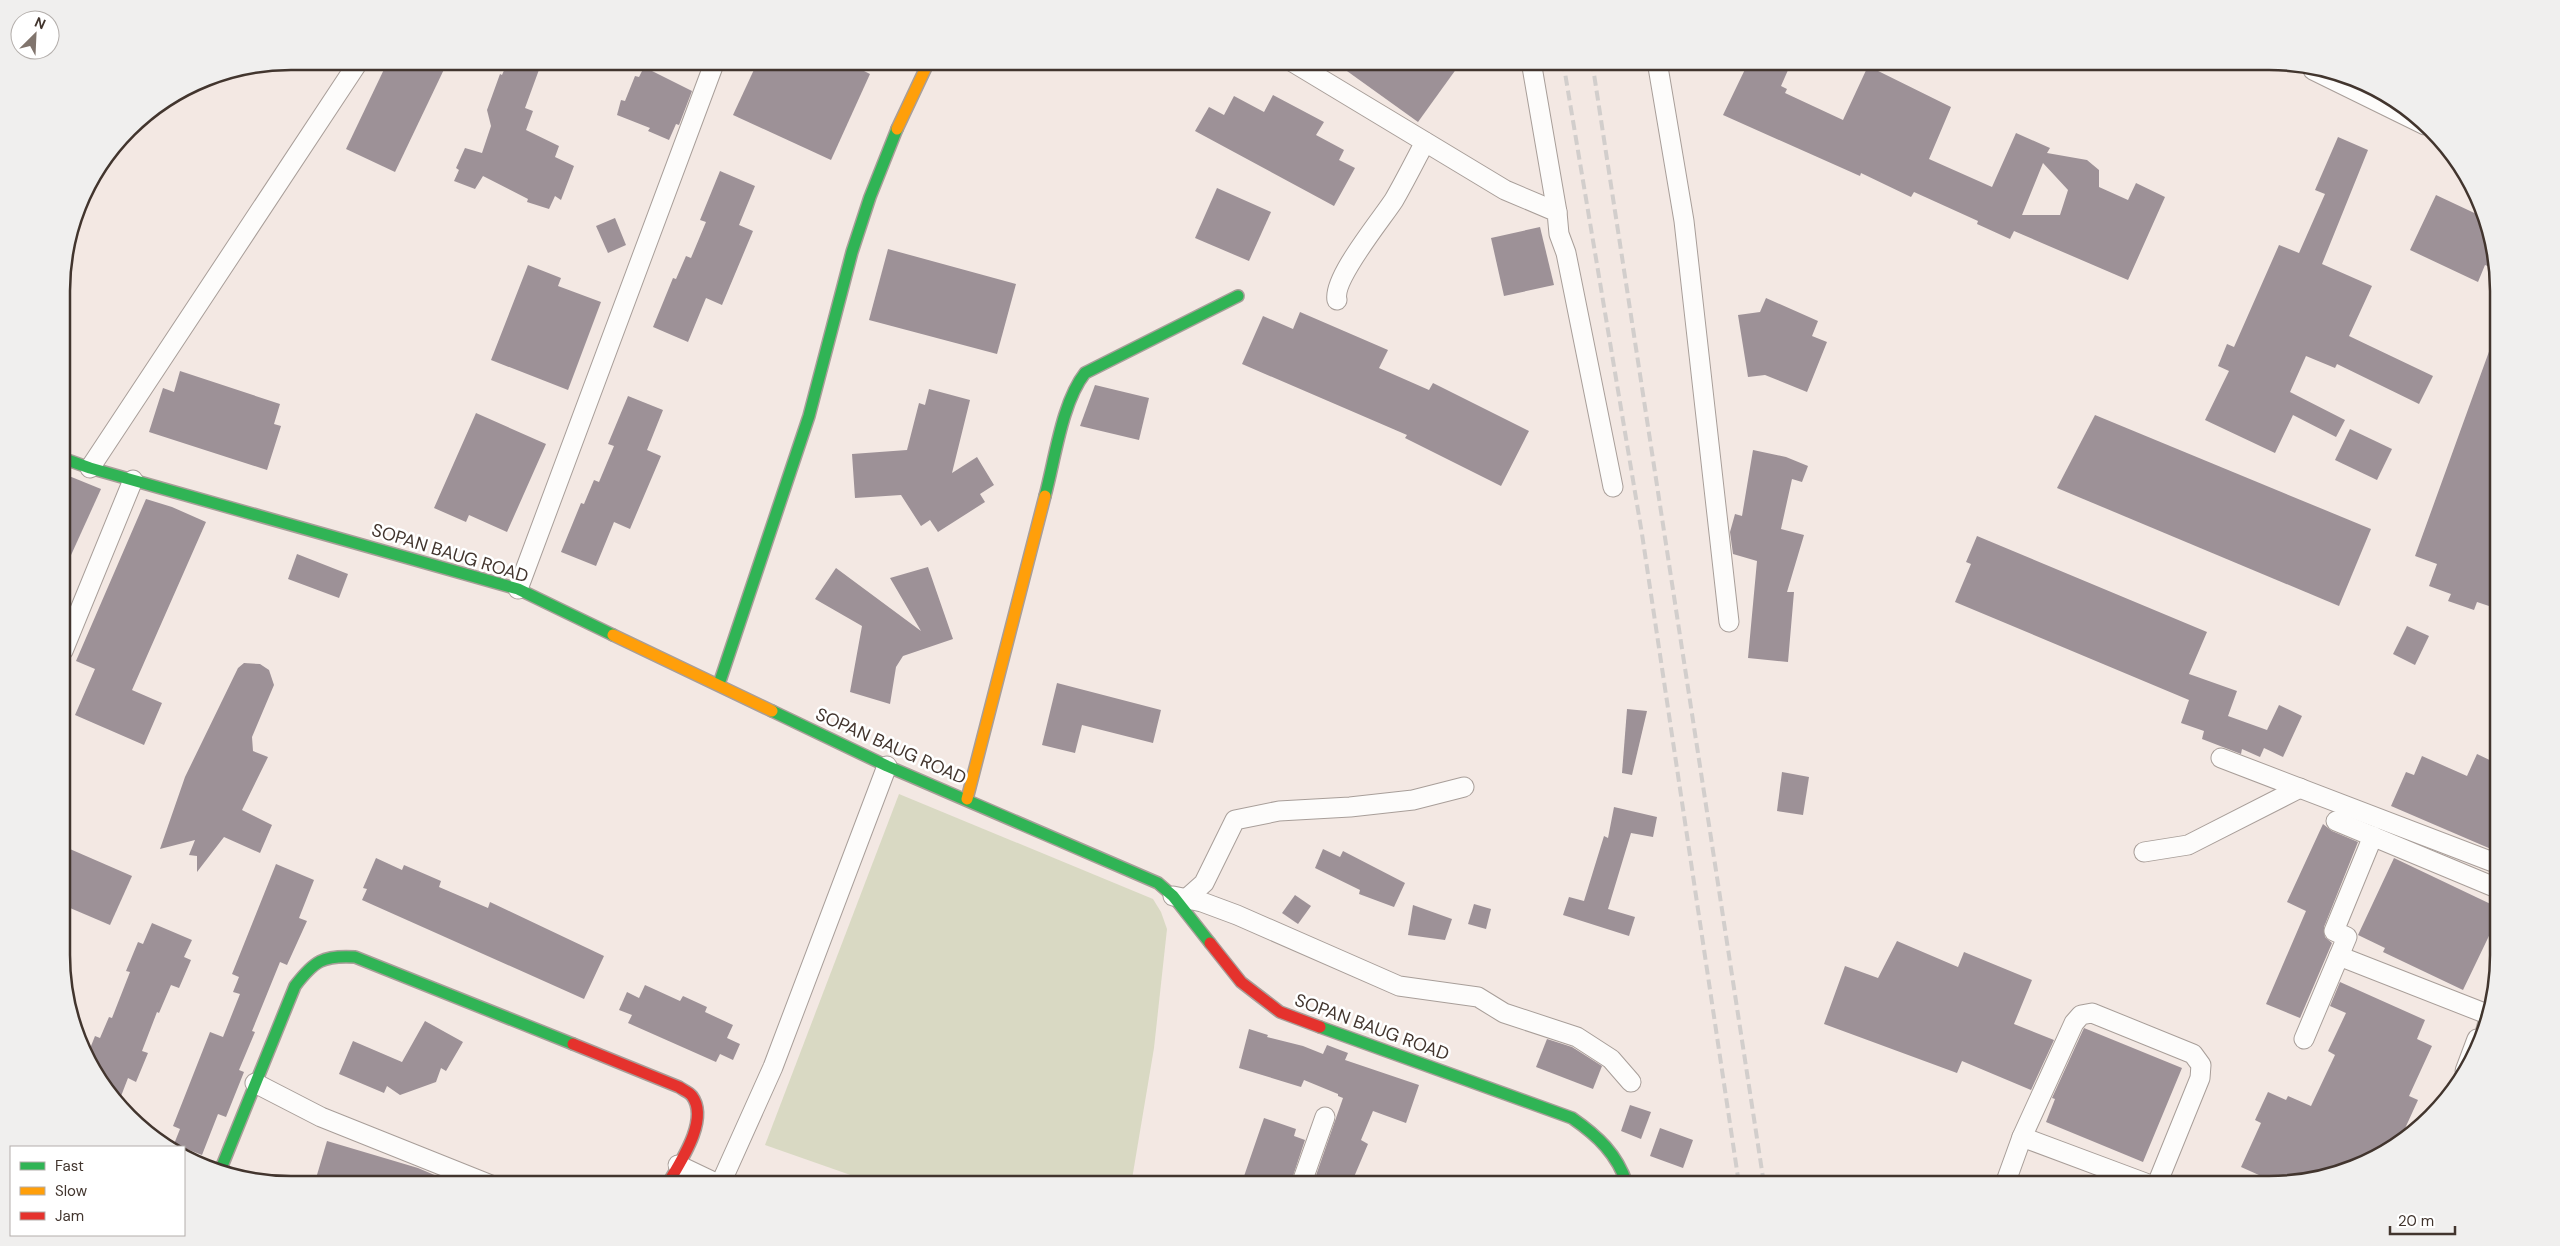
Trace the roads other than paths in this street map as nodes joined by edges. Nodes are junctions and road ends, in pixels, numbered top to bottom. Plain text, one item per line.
1 (353, 70) edge
2 (712, 70) edge
3 (925, 70) edge
4 (1306, 70) edge
5 (1533, 70) edge
6 (1659, 70) edge
7 (2332, 80) edge
8 (2398, 112) edge
9 (1425, 142) junction
10 (1557, 212) junction
11 (1238, 296) dead end
12 (1337, 300) dead end
13 (70, 461) edge
14 (90, 468) junction
15 (133, 480) junction
16 (1613, 487) dead end
17 (518, 589) junction
18 (1728, 622) dead end
19 (70, 632) edge
20 (719, 684) junction
21 (2221, 758) dead end
22 (887, 766) junction
23 (1464, 787) dead end
24 (2300, 788) junction
25 (967, 799) junction
26 (2336, 821) dead end
27 (2373, 836) junction
28 (2144, 852) dead end
29 (2490, 861) edge
30 (2490, 886) edge
31 (1180, 898) junction
32 (2339, 956) junction
33 (2482, 1012) edge
34 (2304, 1039) dead end
35 (1631, 1082) dead end
36 (255, 1083) junction
37 (1325, 1118) dead end
38 (2022, 1137) junction
39 (222, 1165) edge
40 (678, 1165) junction
41 (468, 1176) edge
42 (672, 1176) edge
43 (701, 1176) edge
44 (724, 1176) edge
45 (1304, 1176) edge
46 (1625, 1176) edge
47 (2008, 1176) edge
48 (2127, 1176) edge
49 (2159, 1176) edge

1 - 14 street
2 - 17 street
3 - 20 street
4 - 9 street
5 - 10 street
6 - 18 street
7 - 8 street
9 - 10 street
9 - 12 street
10 - 16 street
11 - 25 street
13 - 14 street, SOPAN BAUG ROAD
14 - 15 street, SOPAN BAUG ROAD
15 - 17 street, SOPAN BAUG ROAD
15 - 19 street
17 - 20 street, SOPAN BAUG ROAD
20 - 22 street, SOPAN BAUG ROAD
21 - 24 street
22 - 25 street, SOPAN BAUG ROAD
22 - 44 street
23 - 31 street
24 - 28 street
24 - 29 street
25 - 31 street, SOPAN BAUG ROAD
26 - 27 street
27 - 30 street
27 - 32 street
31 - 35 street
31 - 46 street, SOPAN BAUG ROAD
32 - 33 street
32 - 34 street
36 - 39 street
36 - 40 street
36 - 41 street
37 - 45 street
38 - 47 street
38 - 48 street
38 - 49 street
40 - 42 street
40 - 43 street

